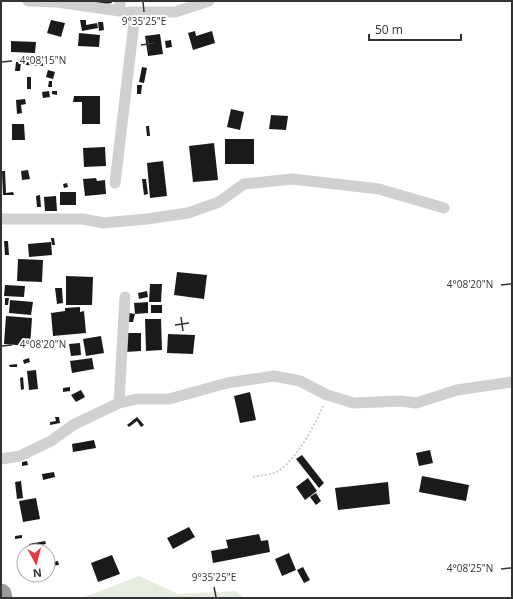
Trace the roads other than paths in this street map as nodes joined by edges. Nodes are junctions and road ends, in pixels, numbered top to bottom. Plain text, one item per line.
1 (28, 1) edge
2 (208, 1) edge
3 (120, 6) edge
4 (135, 14) junction
5 (115, 183) dead end
6 (444, 208) dead end
7 (1, 219) edge
8 (125, 297) dead end
9 (512, 382) edge
10 (119, 403) junction
11 (1, 459) edge
12 (1, 594) edge
13 (2, 598) edge

1 - 3 street
2 - 4 street
3 - 4 street
4 - 5 street
6 - 7 street
8 - 10 street
9 - 10 street
10 - 11 street
12 - 13 highway

